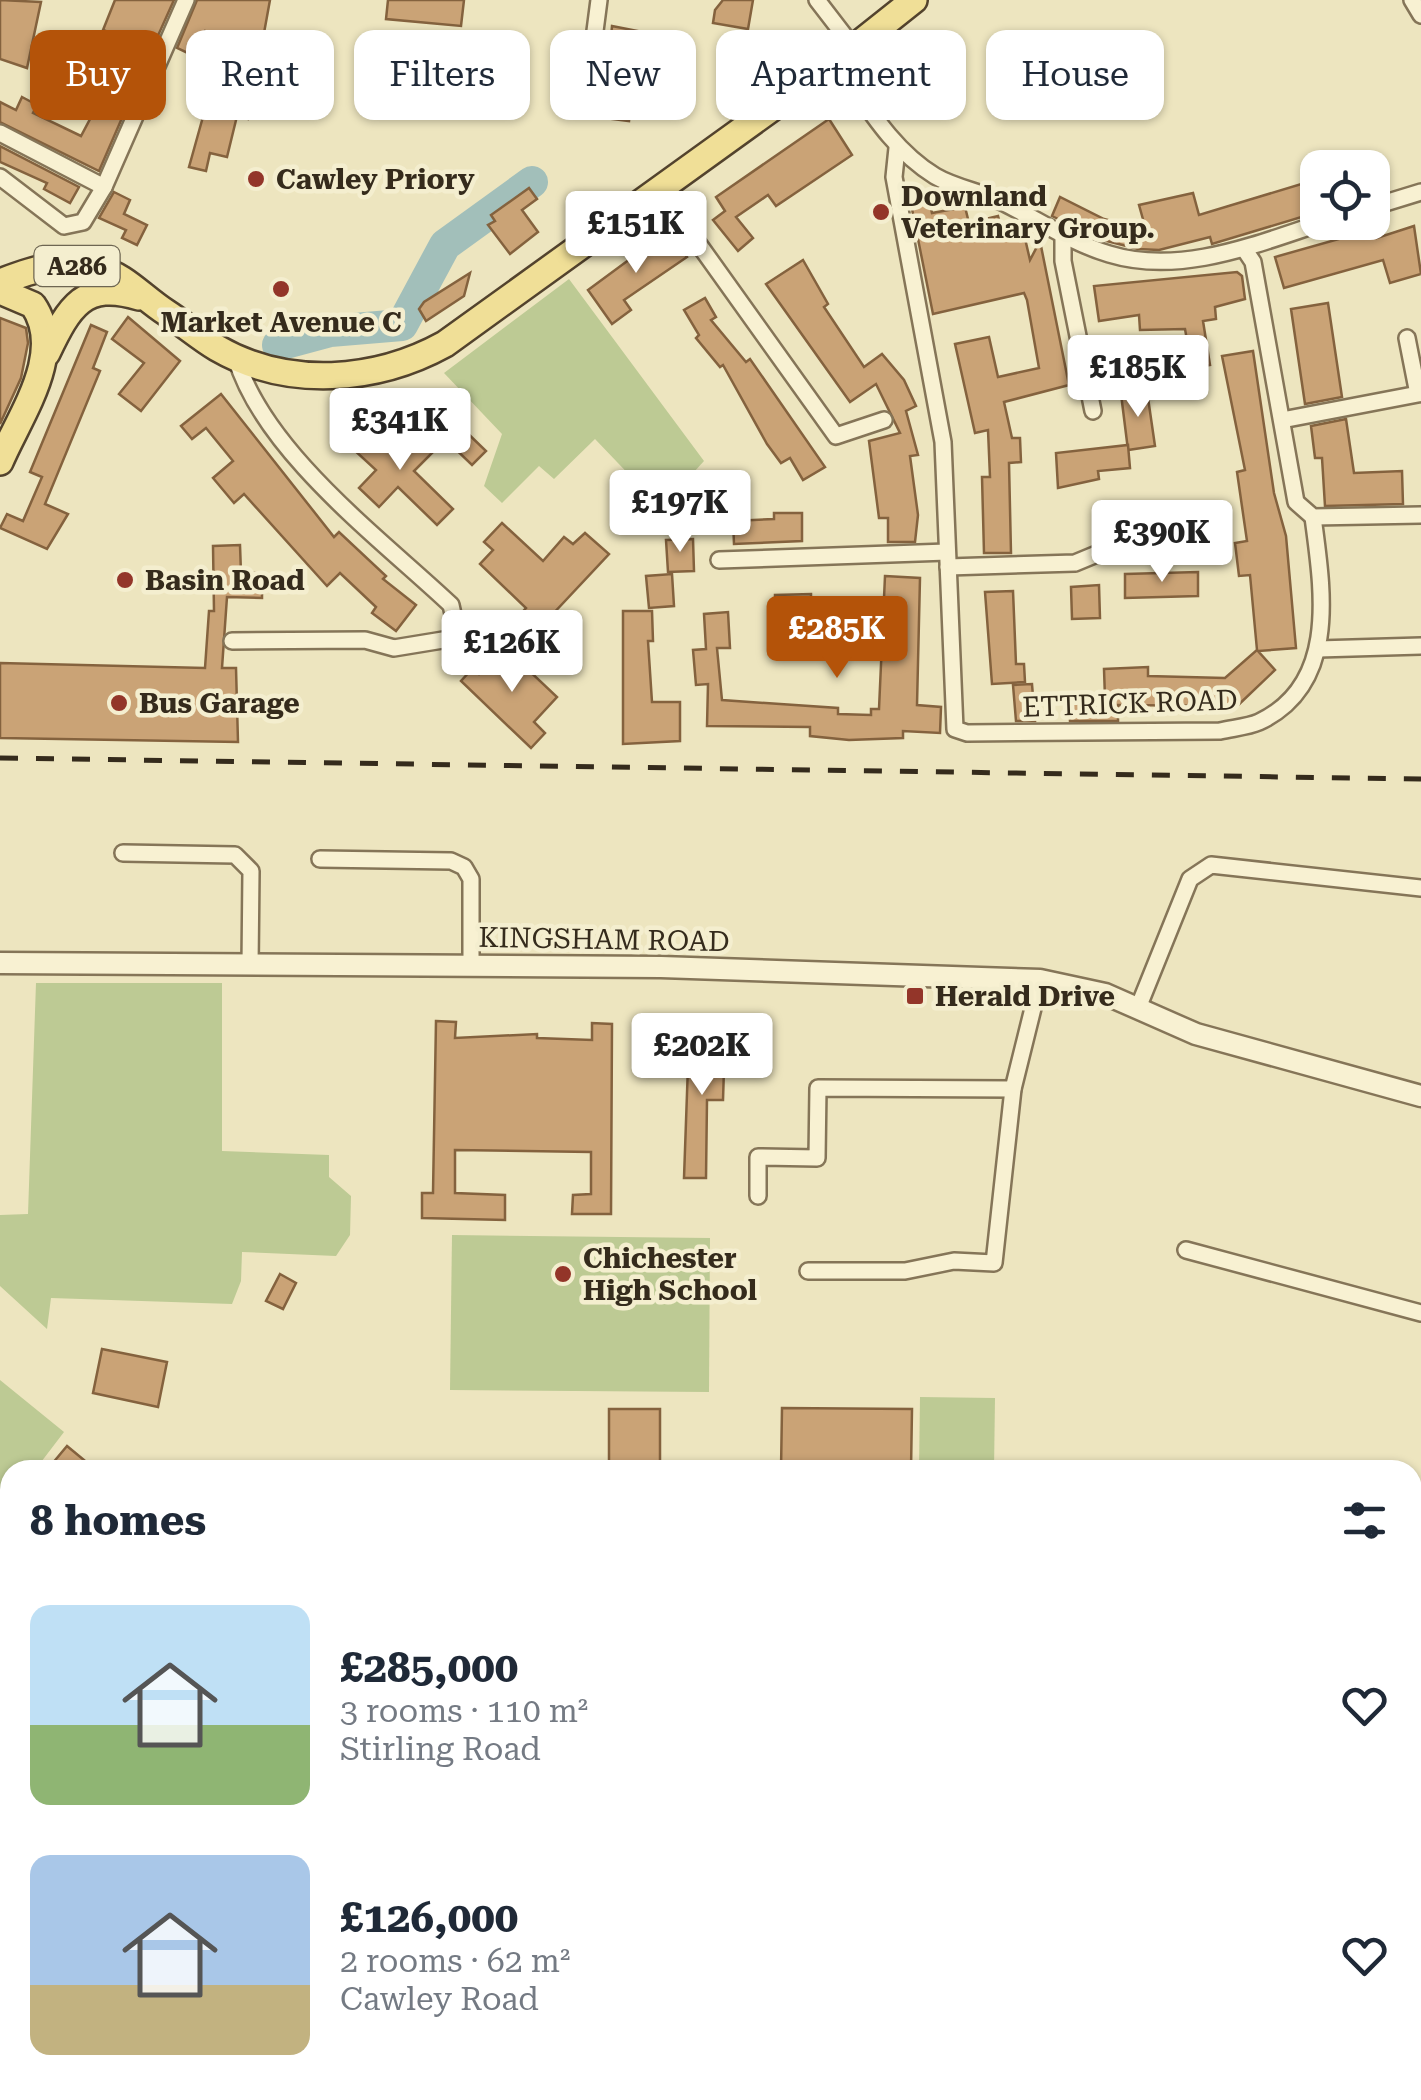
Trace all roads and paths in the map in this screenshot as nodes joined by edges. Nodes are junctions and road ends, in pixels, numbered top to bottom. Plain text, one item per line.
1 (186, 0) edge
2 (600, 0) edge
3 (816, 0) edge
4 (914, 0) edge
5 (1412, 0) edge
6 (1421, 15) edge
7 (595, 30) edge
8 (832, 30) edge
9 (876, 30) edge
10 (756, 120) edge
11 (881, 120) edge
12 (0, 133) edge
13 (897, 148) junction
14 (0, 176) edge
15 (104, 187) junction
16 (660, 190) junction
17 (1421, 192) edge
18 (1390, 201) edge
19 (1300, 230) edge
20 (1064, 236) junction
21 (1244, 250) junction
22 (0, 282) edge
23 (0, 291) edge
24 (146, 299) junction
25 (1407, 338) dead end
26 (45, 357) junction
27 (236, 358) junction
28 (1093, 411) dead end
29 (884, 420) dead end
30 (1282, 420) junction
31 (0, 462) edge
32 (1421, 514) edge
33 (1313, 517) junction
34 (1175, 548) dead end
35 (719, 560) dead end
36 (948, 560) junction
37 (232, 641) dead end
38 (1421, 646) edge
39 (1318, 648) junction
40 (123, 853) dead end
41 (320, 858) dead end
42 (1421, 888) edge
43 (0, 962) edge
44 (471, 964) junction
45 (250, 966) junction
46 (1040, 980) junction
47 (1138, 1008) junction
48 (1013, 1089) junction
49 (1421, 1096) edge
50 (758, 1196) dead end
51 (1186, 1250) dead end
52 (808, 1271) dead end
53 (1421, 1313) edge

1 - 15 street
2 - 7 street
3 - 8 street
4 - 9 main road, A286
5 - 6 street
10 - 16 main road, A286
11 - 13 street
12 - 15 street
13 - 20 street
13 - 36 street
14 - 15 street
16 - 27 main road, A286
16 - 29 street
17 - 18 street
19 - 21 street
20 - 21 street
20 - 28 street
21 - 30 street
22 - 24 main road, A286
23 - 26 main road, A286
24 - 26 main road, A286
24 - 27 main road, A286
25 - 30 street
26 - 31 main road, A286
27 - 37 street
30 - 33 street
32 - 33 street
33 - 39 street, ETTRICK ROAD
34 - 36 street
35 - 36 street
36 - 39 street, ETTRICK ROAD
38 - 39 street
40 - 45 street
41 - 44 street
42 - 47 street
43 - 45 street, KINGSHAM ROAD
44 - 45 street, KINGSHAM ROAD
44 - 46 street, KINGSHAM ROAD
46 - 47 street, KINGSHAM ROAD
46 - 48 street
47 - 49 street, KINGSHAM ROAD
48 - 50 street
48 - 52 street
51 - 53 street

